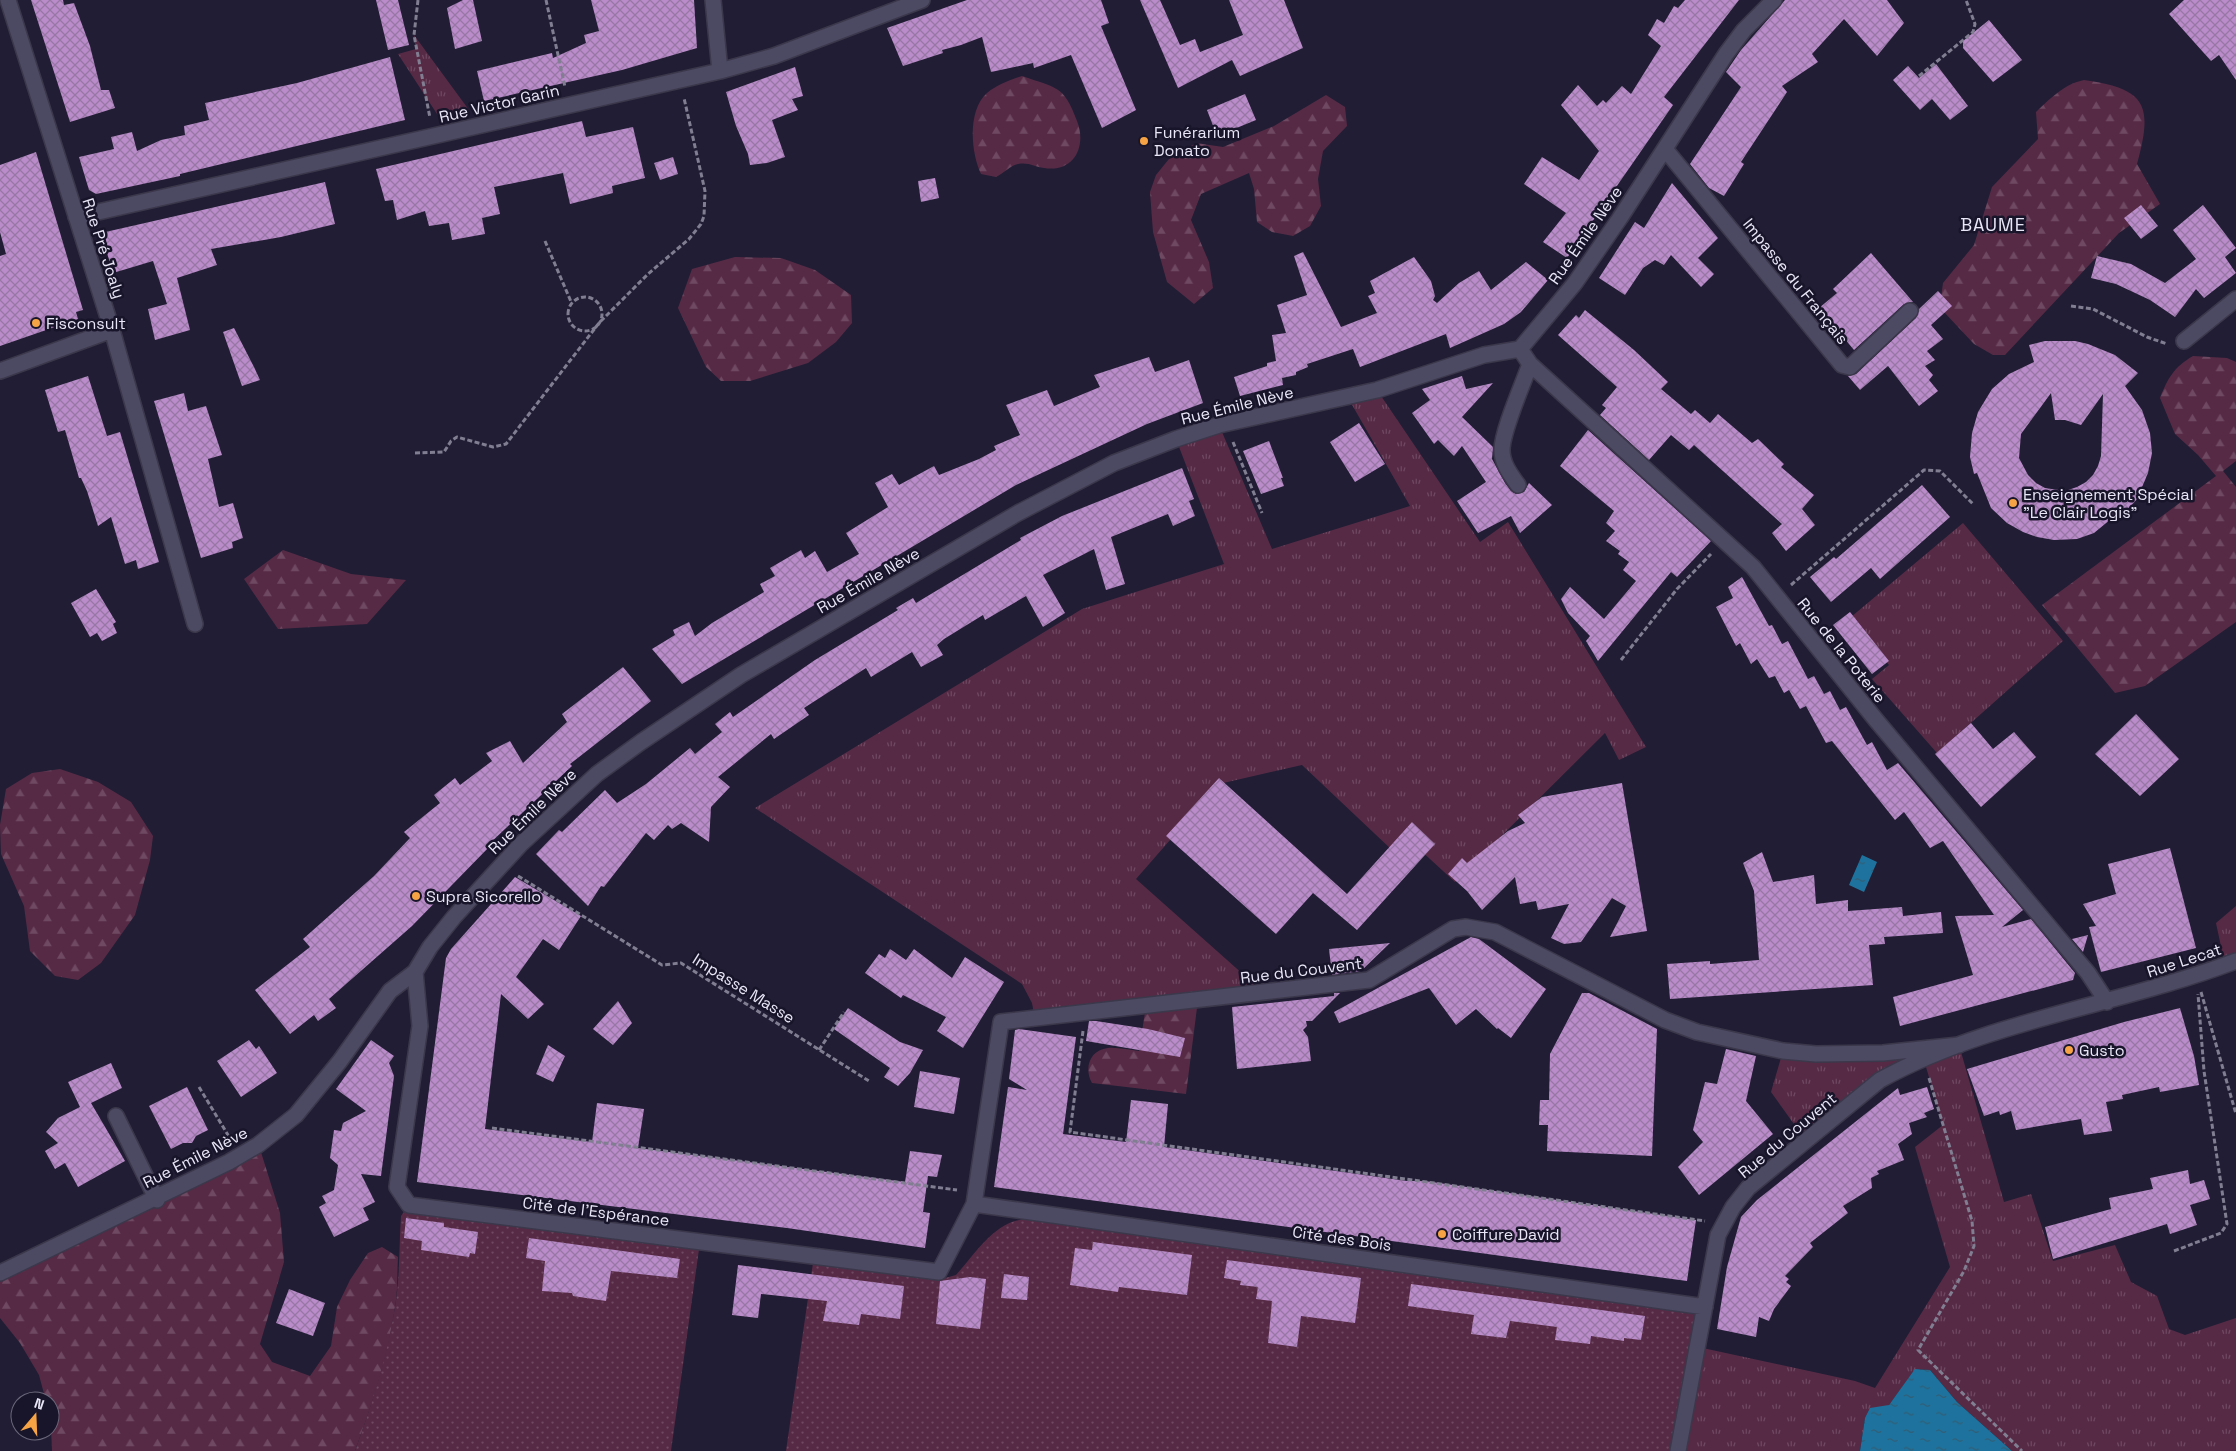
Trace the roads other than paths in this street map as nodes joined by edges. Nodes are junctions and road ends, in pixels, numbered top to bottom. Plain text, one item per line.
1 (8, 0) edge
2 (713, 0) edge
3 (922, 0) edge
4 (1774, 0) edge
5 (720, 71) junction
6 (1665, 149) junction
7 (76, 217) junction
8 (2236, 299) edge
9 (1910, 312) dead end
10 (112, 330) junction
11 (2184, 341) road end
12 (1520, 349) junction
13 (1530, 364) junction
14 (0, 371) edge
15 (1518, 485) dead end
16 (195, 624) dead end
17 (2236, 961) edge
18 (415, 972) junction
19 (2144, 992) joint
20 (2107, 1002) junction
21 (1959, 1045) junction
22 (116, 1116) dead end
23 (156, 1198) junction
24 (975, 1198) junction
25 (0, 1273) edge
26 (1705, 1306) junction
27 (1678, 1451) edge

1 - 7 street, Rue Pré Joaly
2 - 5 street
3 - 5 street, Rue Victor Garin
4 - 6 street, Rue Émile Nève
5 - 7 street, Rue Victor Garin
6 - 9 street, Impasse du Français
6 - 12 street, Rue Émile Nève
7 - 10 street, Rue Pré Joaly
8 - 11 street
10 - 14 street
10 - 16 street, Rue Pré Joaly
12 - 13 street, Rue de la Poterie
12 - 18 street, Rue Émile Nève
13 - 15 street
13 - 20 street, Rue de la Poterie
17 - 19 street, Rue Lecat
18 - 23 street, Rue Émile Nève
18 - 24 street, Cité de l'Espérance
19 - 20 street, Rue du Couvent
20 - 21 street, Rue du Couvent
21 - 24 street, Rue du Couvent
21 - 26 street, Rue du Couvent
22 - 23 street
23 - 25 street, Rue Émile Nève
24 - 26 street, Cité des Bois
26 - 27 street, Rue du Couvent

